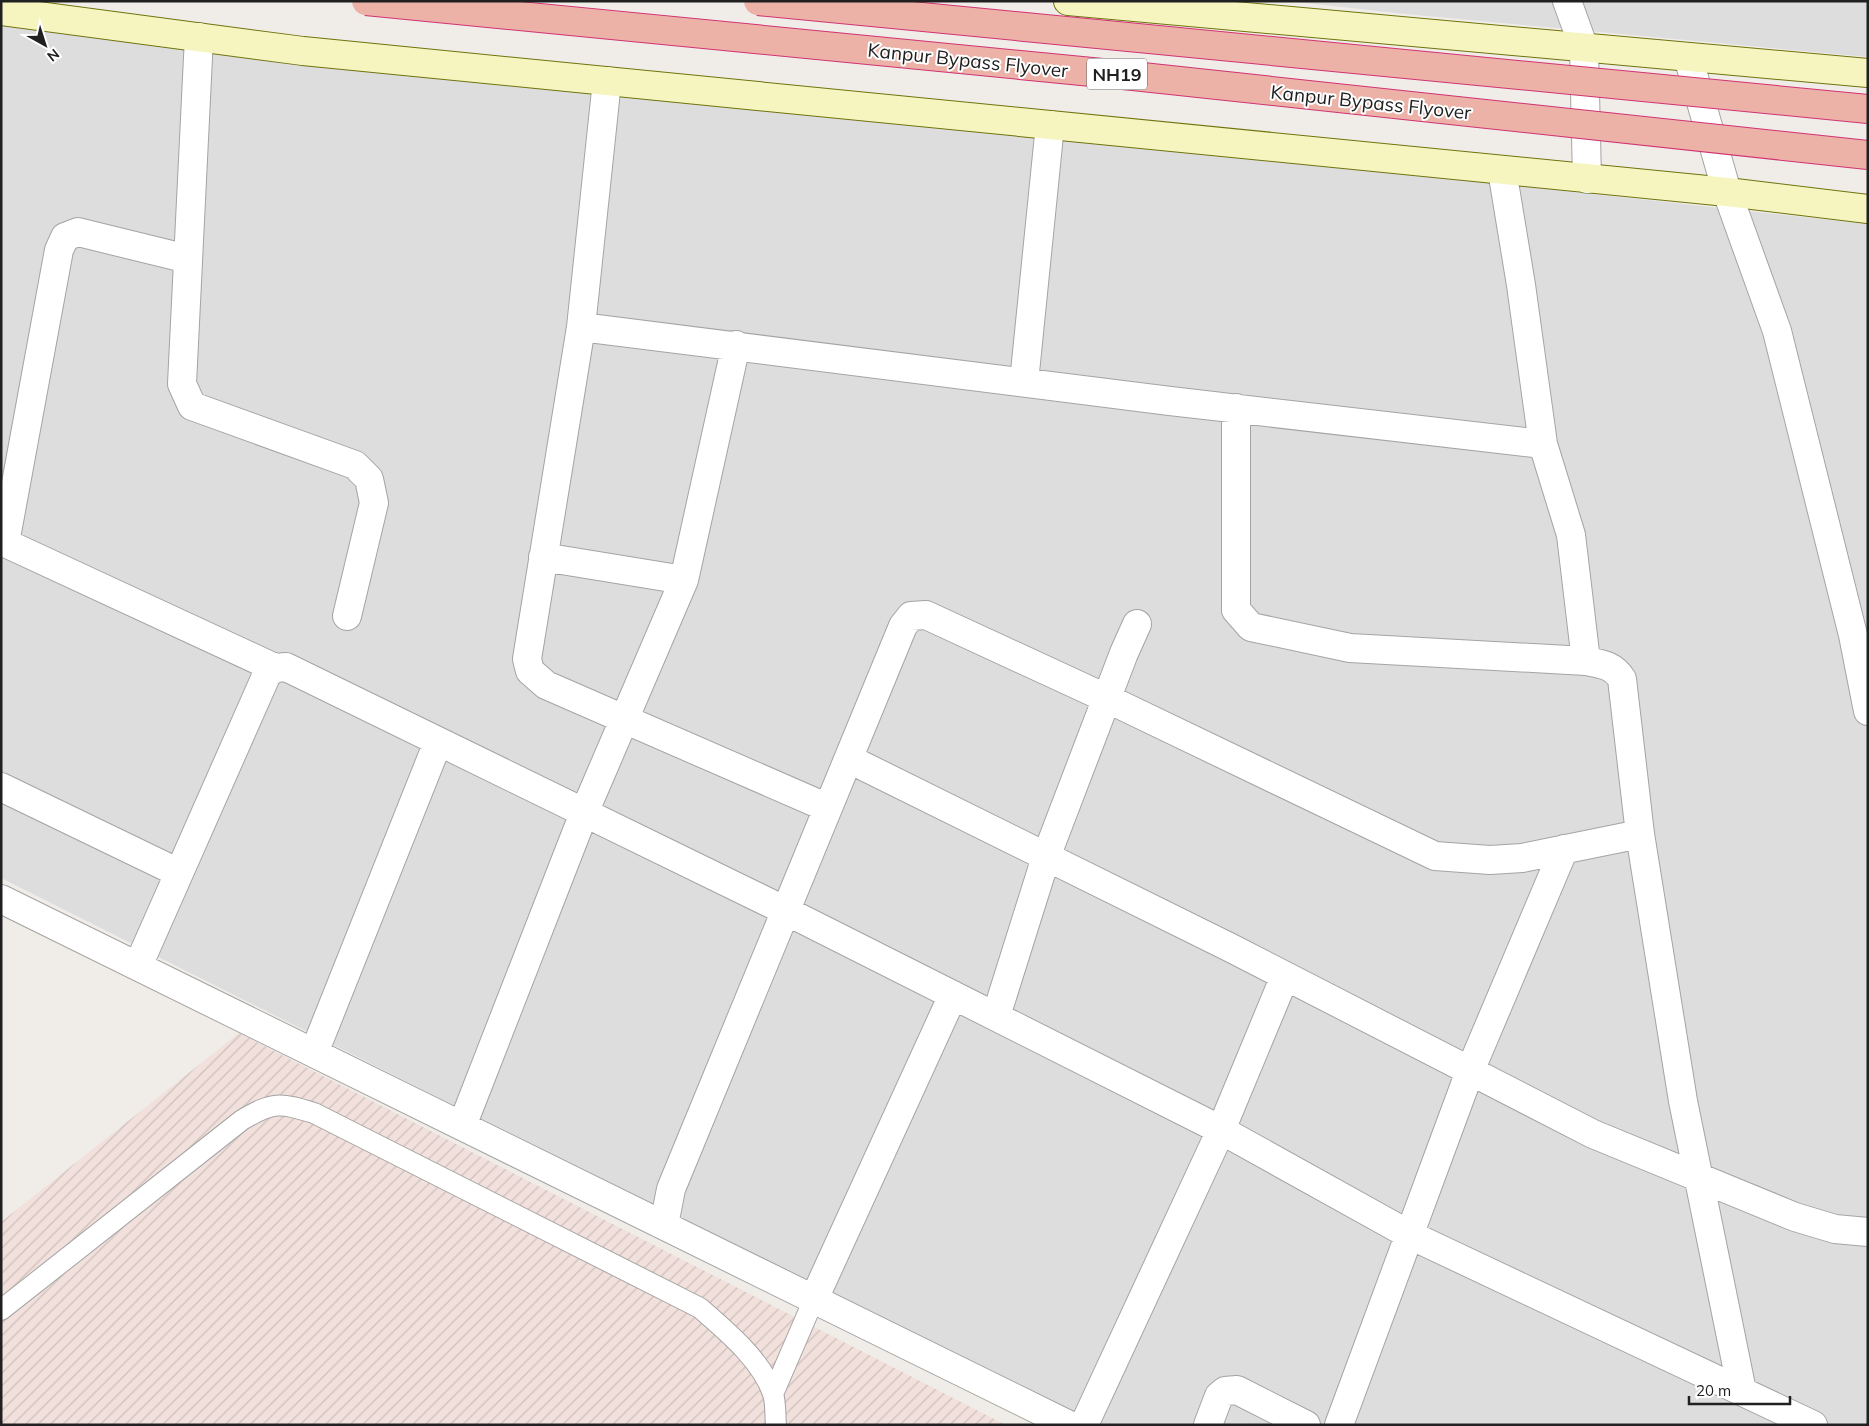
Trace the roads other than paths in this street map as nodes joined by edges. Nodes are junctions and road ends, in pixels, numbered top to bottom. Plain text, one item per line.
1 (366, 1) edge
2 (758, 1) edge
3 (1068, 1) edge
4 (1567, 1) edge
5 (1, 11) edge
6 (199, 38) junction
7 (1584, 48) junction
8 (1688, 57) junction
9 (1868, 73) edge
10 (607, 81) junction
11 (1868, 109) edge
12 (1050, 125) junction
13 (1868, 155) edge
14 (1502, 170) junction
15 (1588, 179) junction
16 (1727, 192) junction
17 (1868, 209) edge
18 (188, 259) junction
19 (580, 327) junction
20 (736, 345) junction
21 (1024, 382) junction
22 (1236, 408) junction
23 (1543, 444) junction
24 (3, 542) edge
25 (543, 557) junction
26 (684, 580) junction
27 (347, 616) dead end
28 (1137, 624) dead end
29 (1586, 661) junction
30 (275, 668) junction
31 (1108, 699) junction
32 (1868, 712) edge
33 (624, 719) junction
34 (438, 742) junction
35 (849, 759) junction
36 (1, 787) edge
37 (828, 808) junction
38 (584, 813) junction
39 (1640, 834) junction
40 (1564, 849) junction
41 (1046, 857) junction
42 (179, 872) junction
43 (1, 899) edge
44 (786, 911) junction
45 (138, 966) junction
46 (1285, 976) junction
47 (953, 995) junction
48 (996, 1016) junction
49 (314, 1053) junction
50 (1470, 1071) junction
51 (462, 1126) junction
52 (1221, 1130) junction
53 (1699, 1178) junction
54 (664, 1225) junction
55 (1868, 1232) edge
56 (1410, 1235) junction
57 (814, 1299) junction
58 (1, 1310) edge
59 (1742, 1391) junction
60 (773, 1394) junction
61 (776, 1425) edge
62 (1069, 1425) edge
63 (1084, 1425) edge
64 (1208, 1425) edge
65 (1306, 1425) edge
66 (1339, 1425) edge
67 (1813, 1425) edge

1 - 13 highway, Kanpur Bypass Flyover / NH19, bridge
2 - 11 highway, Kanpur Bypass Flyover / NH19, bridge
3 - 7 main road
4 - 7 street
5 - 6 main road
6 - 10 main road
6 - 18 street
7 - 8 main road
7 - 15 street
8 - 9 main road
8 - 16 street
10 - 12 main road
10 - 19 street
12 - 14 main road
12 - 21 street
14 - 15 main road
14 - 23 street
15 - 16 main road
16 - 17 main road
16 - 32 street
18 - 24 street
18 - 27 street
19 - 20 street
19 - 25 street
20 - 21 street
20 - 26 street
21 - 22 street
22 - 23 street
22 - 29 street
23 - 29 street
24 - 30 street
25 - 26 street
25 - 33 street
26 - 33 street
28 - 31 street
29 - 39 street
30 - 34 street
30 - 42 street
31 - 35 street
31 - 40 street
31 - 41 street
33 - 37 street
33 - 38 street
34 - 38 street
34 - 49 street
35 - 37 street
35 - 41 street
36 - 42 street
37 - 44 street
38 - 44 street
38 - 51 street
39 - 40 street
39 - 53 street
40 - 50 street
41 - 46 street
41 - 48 street
42 - 45 street
43 - 45 street
44 - 47 street
44 - 54 street
45 - 49 street
46 - 50 street
46 - 52 street
47 - 48 street
47 - 57 street
48 - 52 street
49 - 51 street
50 - 53 street
50 - 56 street
51 - 54 street
52 - 56 street
52 - 63 street
53 - 55 street
53 - 59 street
54 - 57 street
56 - 59 street
56 - 66 street
57 - 60 lane
57 - 62 street
58 - 60 lane
59 - 67 street
60 - 61 lane
64 - 65 street

